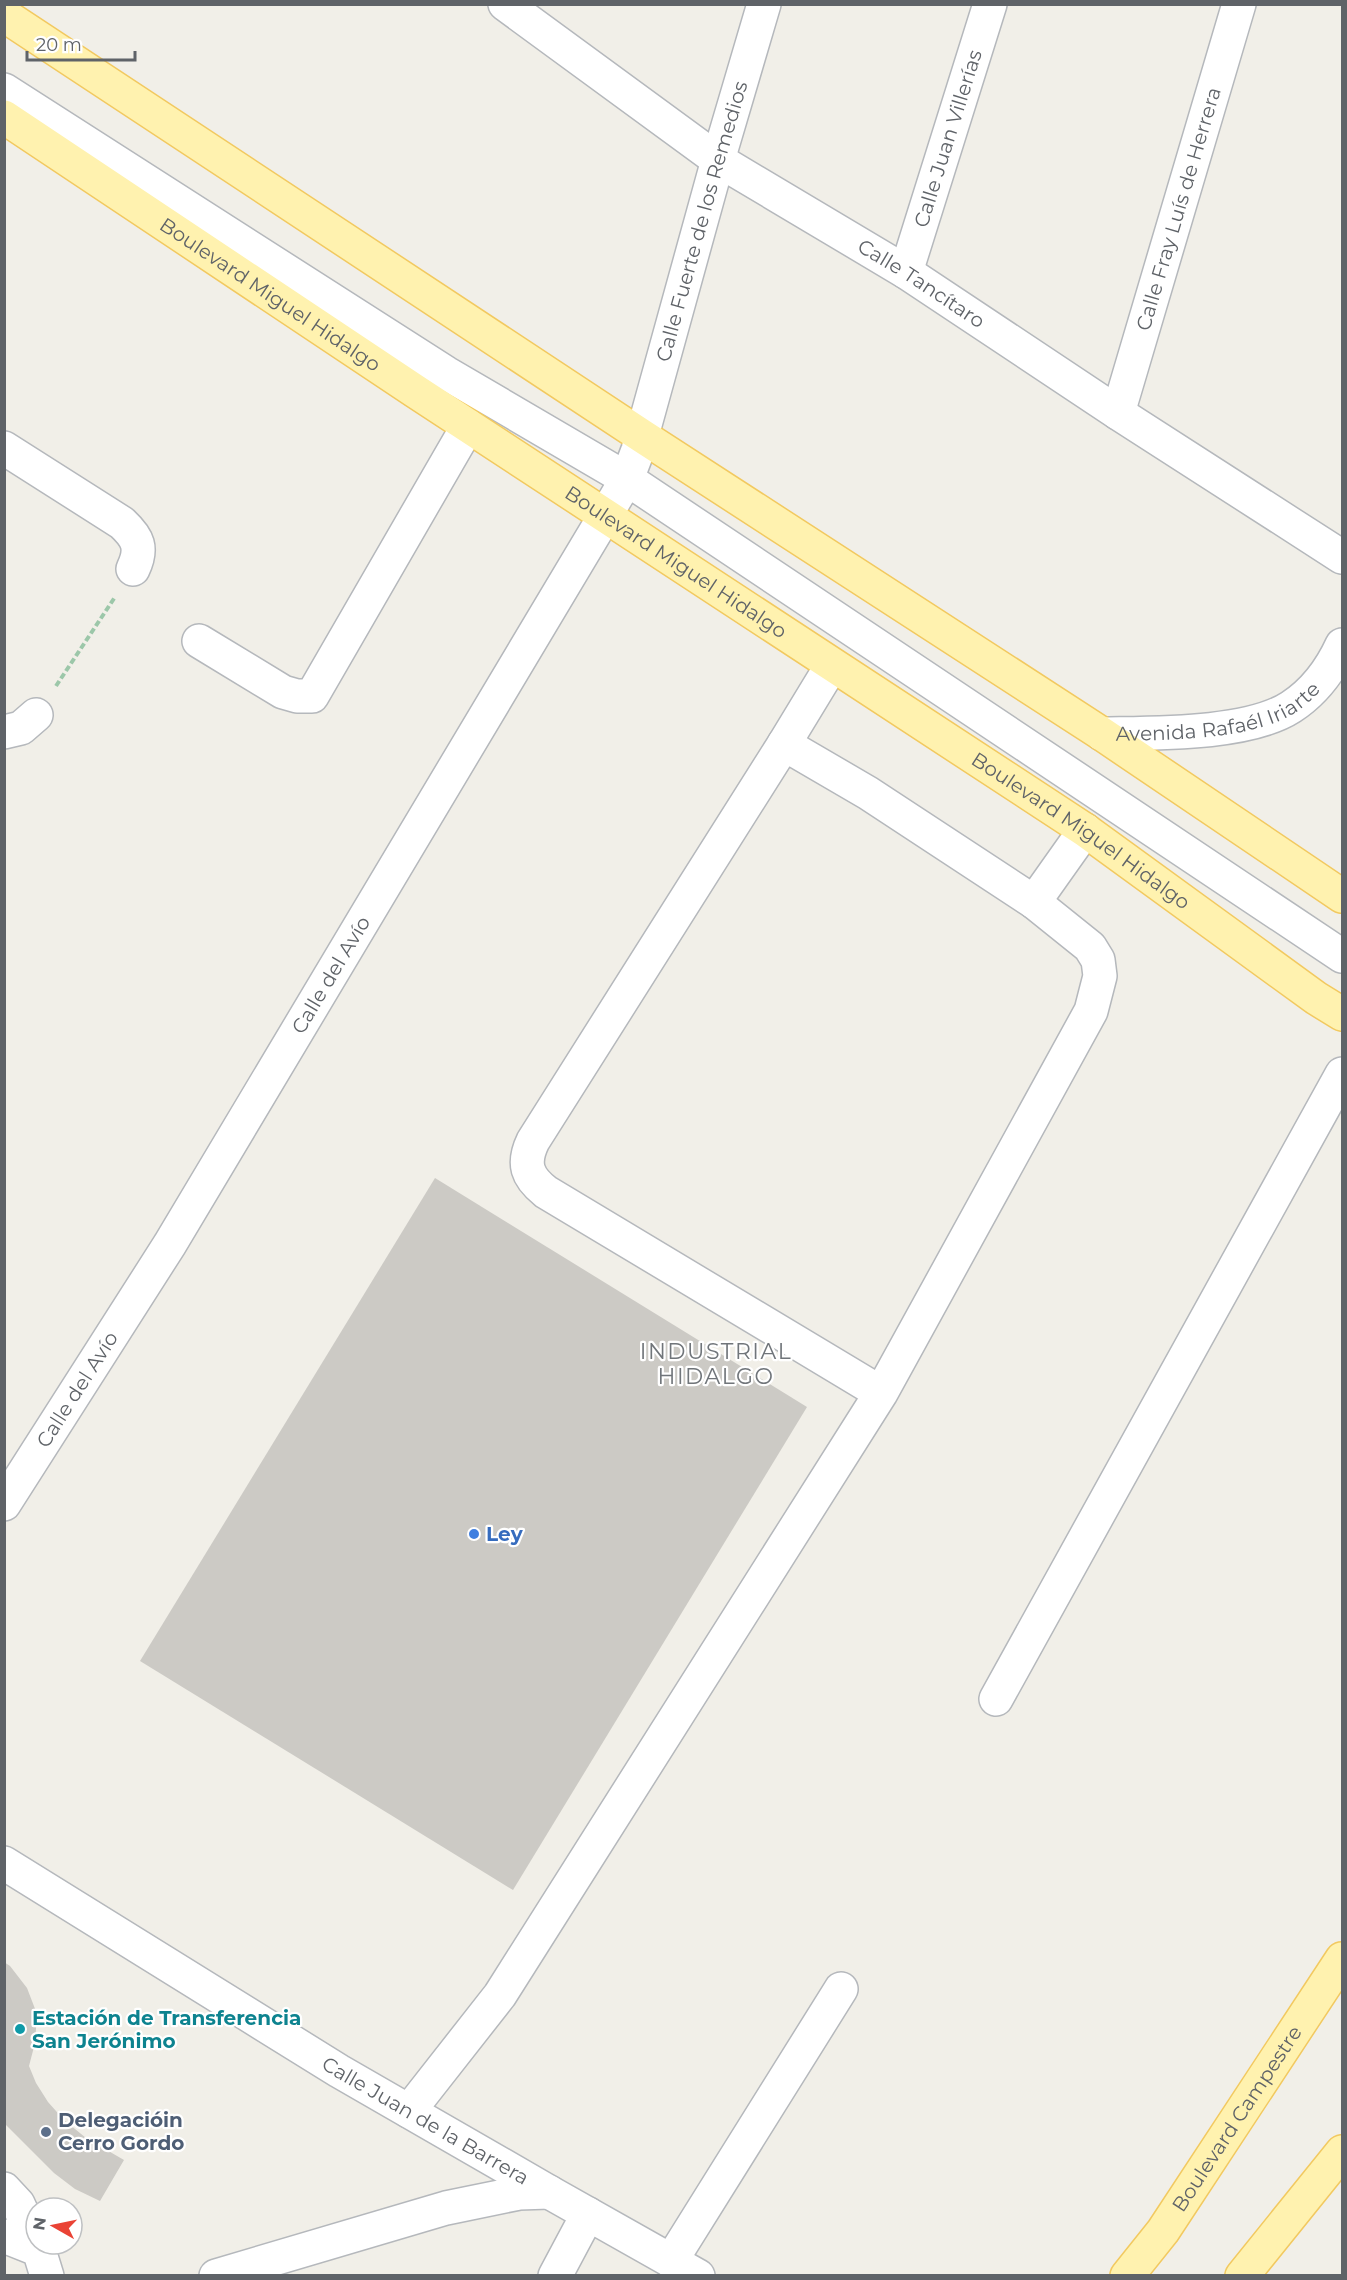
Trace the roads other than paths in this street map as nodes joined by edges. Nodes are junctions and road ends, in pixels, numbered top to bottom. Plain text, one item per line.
1 (764, 4) edge
2 (990, 4) edge
3 (1239, 4) edge
4 (506, 5) edge
5 (4, 15) edge
6 (4, 34) edge
7 (4, 90) edge
8 (4, 117) edge
9 (718, 160) junction
10 (906, 272) junction
11 (1118, 413) junction
12 (468, 426) junction
13 (4, 448) edge
14 (636, 455) junction
15 (604, 516) junction
16 (1342, 557) edge
17 (133, 569) road end
18 (199, 641) dead end
19 (1342, 645) edge
20 (832, 665) junction
21 (36, 715) road end
22 (4, 732) edge
23 (1102, 734) junction
24 (784, 744) junction
25 (1085, 830) junction
26 (1342, 896) edge
27 (1034, 902) junction
28 (1342, 912) edge
29 (1342, 956) edge
30 (1342, 1014) edge
31 (1342, 1074) edge
32 (881, 1393) junction
33 (4, 1504) edge
34 (996, 1700) dead end
35 (4, 1863) edge
36 (1342, 1959) edge
37 (841, 1989) dead end
38 (409, 2111) junction
39 (1342, 2152) edge
40 (4, 2189) edge
41 (549, 2192) junction
42 (588, 2214) junction
43 (24, 2217) edge
44 (4, 2235) edge
45 (24, 2245) edge
46 (685, 2268) edge
47 (216, 2276) edge
48 (555, 2276) edge
49 (1127, 2276) edge
50 (1242, 2276) edge

1 - 9 street, Calle Fuerte de los Remedios
2 - 10 street, Calle Juan Villerías
3 - 11 street, Calle Fray Luís de Herrera
4 - 9 street, Calle Tancítaro
5 - 14 main road
6 - 14 street
7 - 14 street
8 - 12 main road, Boulevard Miguel Hidalgo
9 - 10 street, Calle Tancítaro
9 - 14 street, Calle Fuerte de los Remedios
10 - 11 street, Calle Tancítaro
11 - 16 street, Calle Tancítaro
12 - 15 main road, Boulevard Miguel Hidalgo
12 - 18 street
13 - 17 street
14 - 15 street, Calle del Avío
14 - 23 main road
14 - 28 street
14 - 29 street
15 - 20 main road, Boulevard Miguel Hidalgo
15 - 33 street, Calle del Avío
19 - 23 street, Avenida Rafaél Iriarte
20 - 24 street
20 - 25 main road, Boulevard Miguel Hidalgo
21 - 22 street
23 - 26 main road
24 - 27 street
24 - 32 street
25 - 27 street
25 - 30 main road, Boulevard Miguel Hidalgo
27 - 32 street
31 - 34 street
32 - 38 street
35 - 38 street, Calle Juan de la Barrera
36 - 49 main road, Boulevard Campestre
37 - 46 street
38 - 41 street, Calle Juan de la Barrera
39 - 50 main road
40 - 43 street
41 - 42 street, Calle Juan de la Barrera
41 - 47 street
42 - 46 street, Calle Juan de la Barrera
42 - 48 street
44 - 45 street

